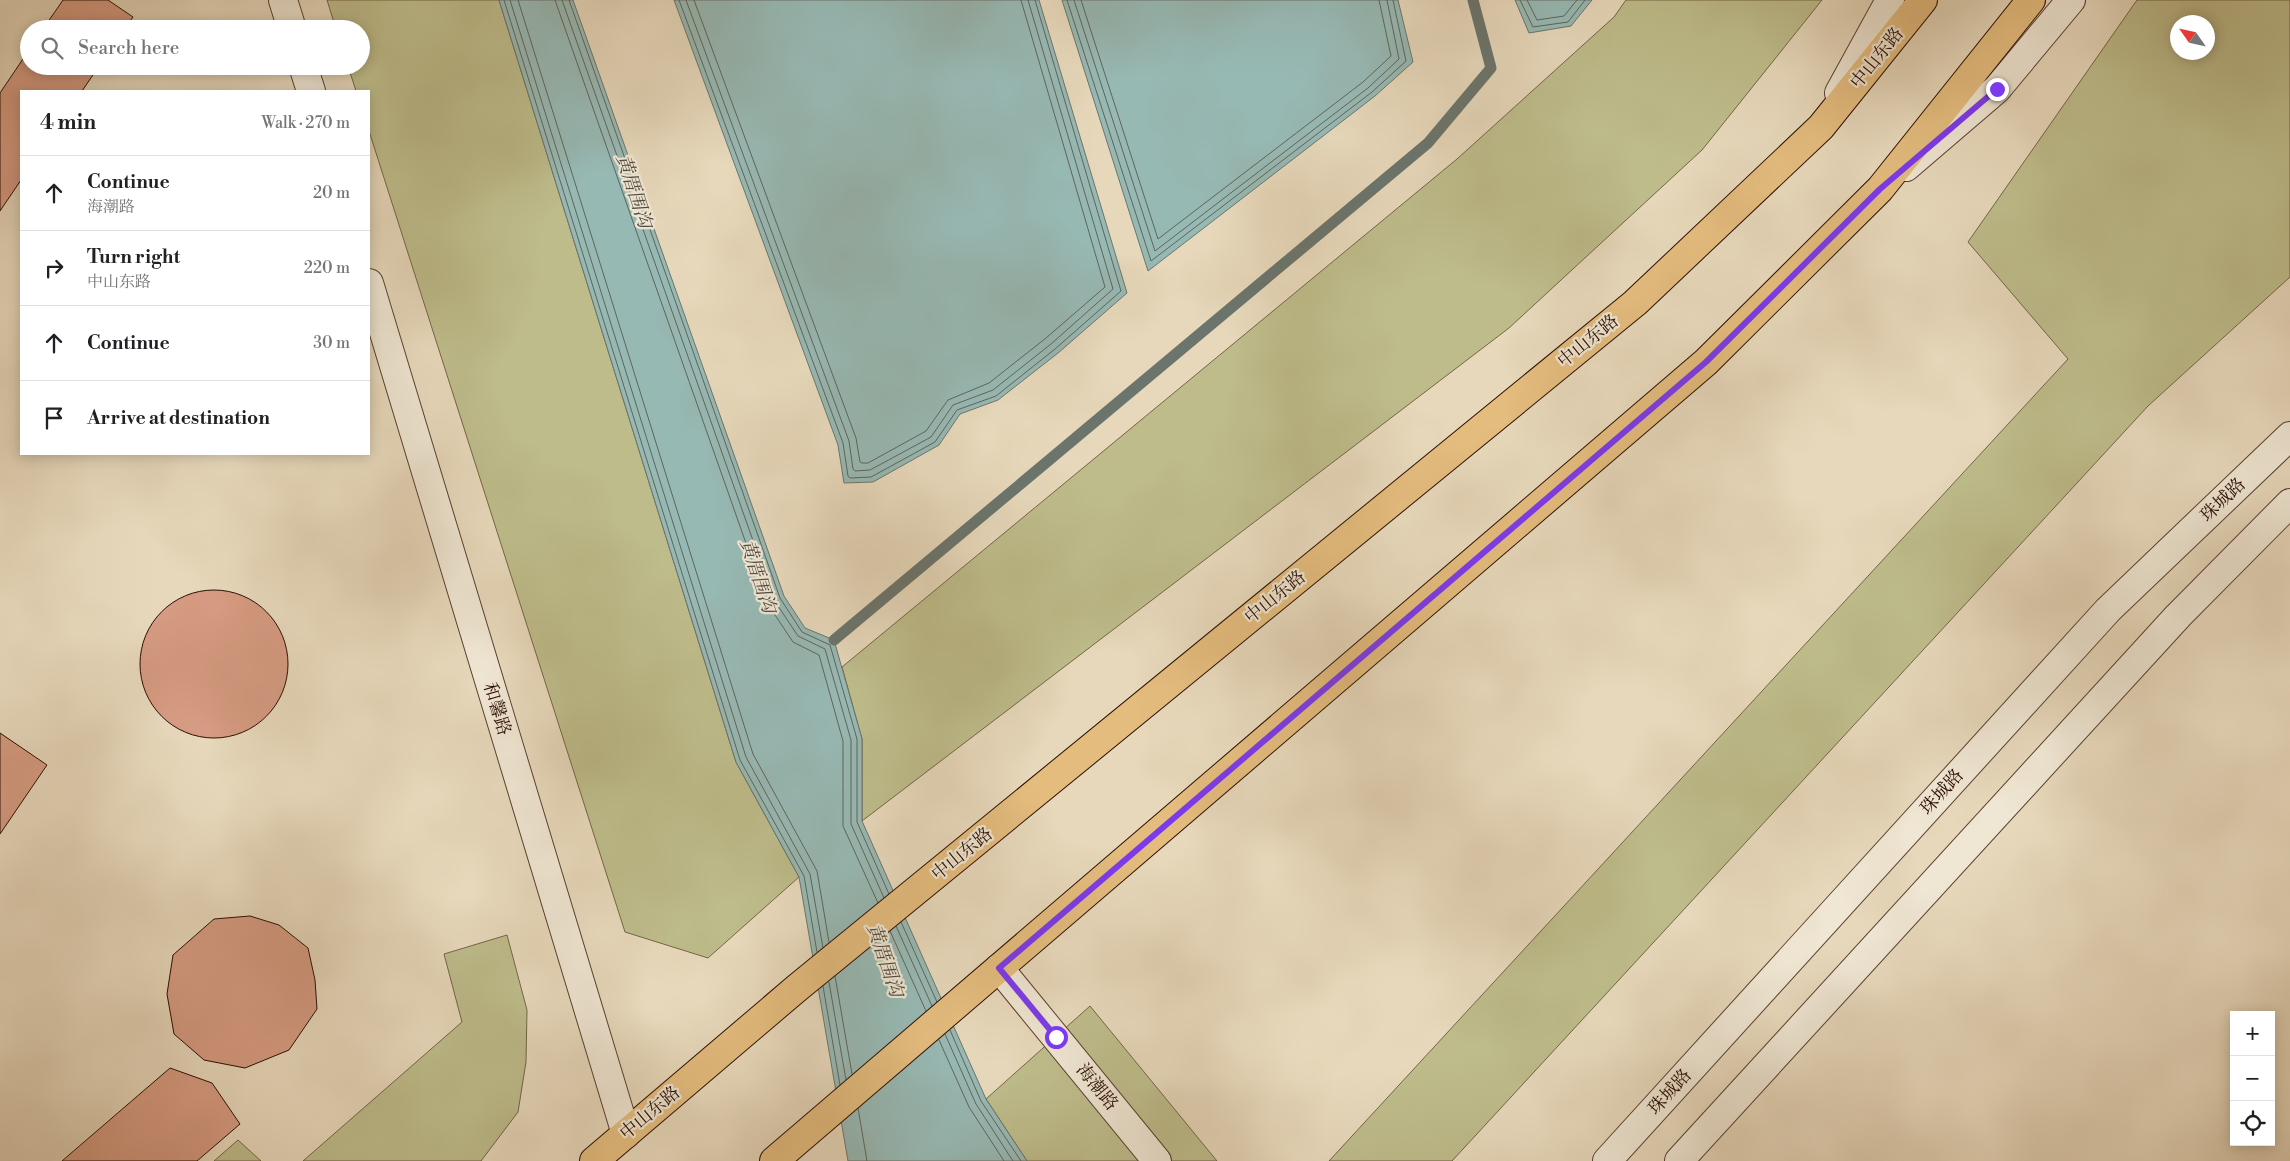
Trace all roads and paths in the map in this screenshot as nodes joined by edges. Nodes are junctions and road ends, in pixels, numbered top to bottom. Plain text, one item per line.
1 (283, 0) edge
2 (1890, 0) edge
3 (1923, 0) edge
4 (2030, 0) edge
5 (2071, 0) edge
6 (289, 20) edge
7 (306, 75) edge
8 (311, 90) edge
9 (1821, 127) junction
10 (1880, 189) junction
11 (370, 286) edge
12 (2290, 436) edge
13 (2290, 503) edge
14 (999, 968) junction
15 (626, 1134) junction
16 (594, 1161) edge
17 (774, 1161) edge
18 (1157, 1161) edge
19 (1607, 1161) edge
20 (1679, 1161) edge

1 - 6 street
2 - 9 street
3 - 9 main road, 中山东路
4 - 10 main road
5 - 10 street
7 - 8 street
9 - 15 main road, 中山东路
10 - 14 main road
11 - 15 street, 和馨路
12 - 19 street, 珠城路
13 - 20 street
14 - 17 main road
14 - 18 street, 海潮路
15 - 16 main road, 中山东路

